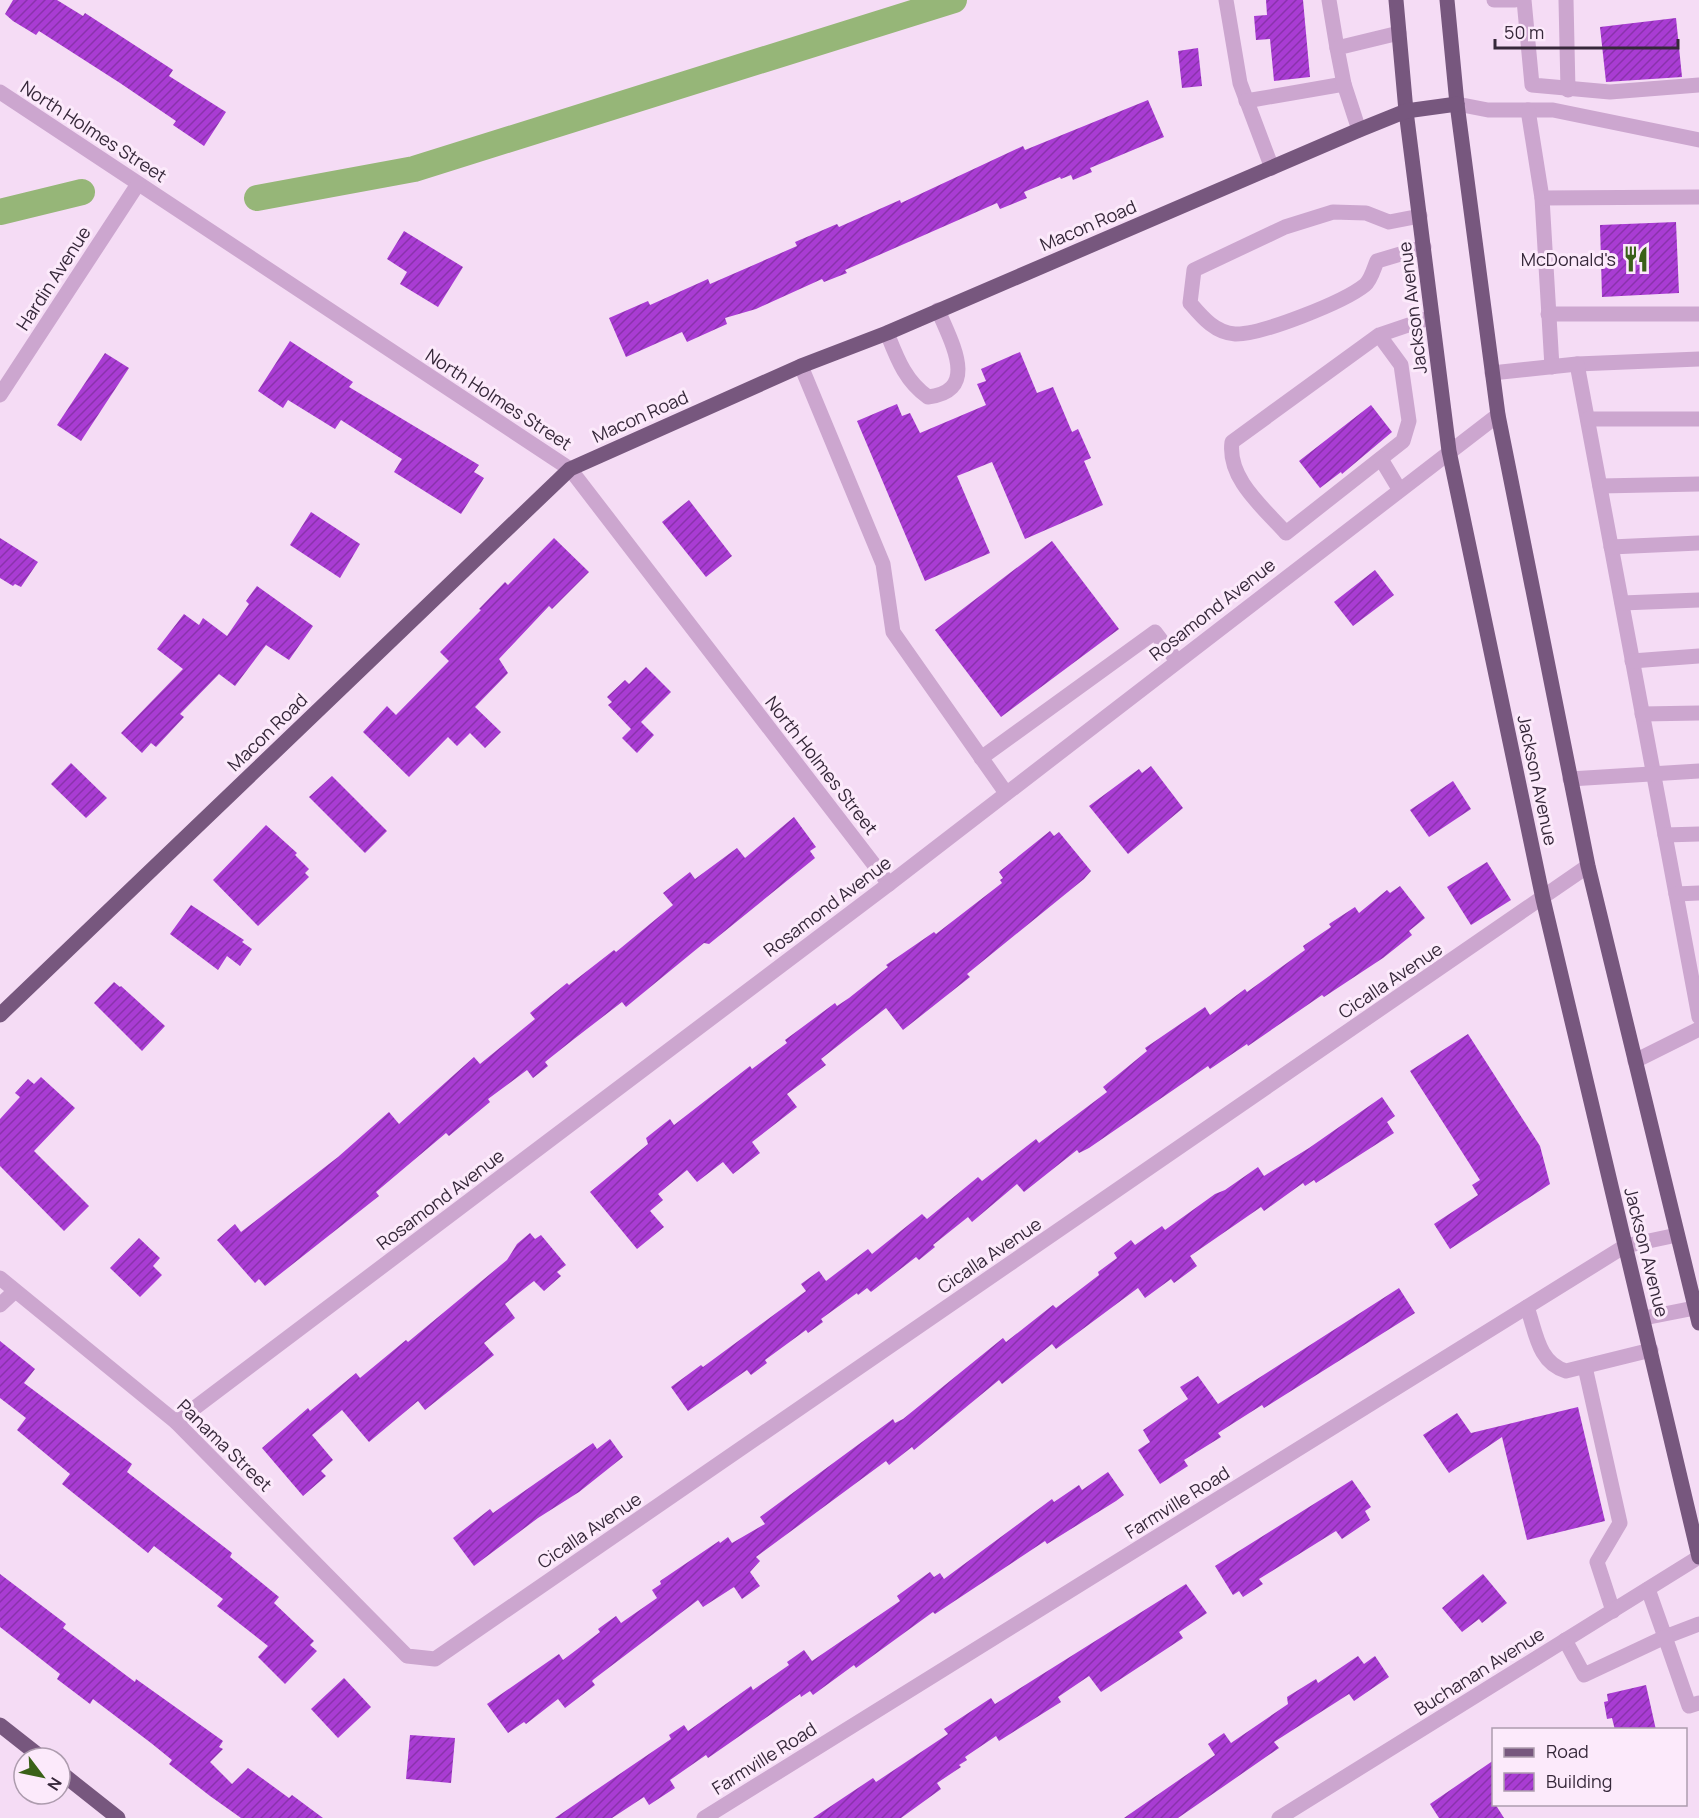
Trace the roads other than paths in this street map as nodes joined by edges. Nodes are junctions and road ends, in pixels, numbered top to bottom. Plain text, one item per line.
1 (1226, 0) edge
2 (1329, 0) edge
3 (1396, 0) edge
4 (1447, 0) edge
5 (1494, 0) edge
6 (1515, 0) edge
7 (1524, 0) edge
8 (1566, 0) edge
9 (1399, 33) junction
10 (1337, 48) junction
11 (1344, 84) junction
12 (1699, 86) edge
13 (1568, 90) junction
14 (0, 92) edge
15 (1246, 101) junction
16 (1457, 104) junction
17 (1528, 110) junction
18 (1406, 111) junction
19 (1359, 130) junction
20 (1699, 140) edge
21 (1272, 168) junction
22 (138, 184) junction
23 (1699, 197) edge
24 (1542, 198) junction
25 (1420, 216) junction
26 (1424, 246) junction
27 (938, 310) junction
28 (1548, 314) junction
29 (1699, 314) edge
30 (1432, 316) junction
31 (887, 333) junction
32 (1379, 335) junction
33 (1699, 360) edge
34 (1577, 364) junction
35 (801, 366) junction
36 (1552, 367) junction
37 (1492, 373) junction
38 (0, 394) edge
39 (1498, 415) junction
40 (1588, 419) junction
41 (1699, 419) edge
42 (1449, 451) junction
43 (1381, 459) junction
44 (570, 469) junction
45 (1699, 484) edge
46 (1600, 486) junction
47 (1399, 489) junction
48 (1699, 543) edge
49 (1611, 547) junction
50 (1699, 600) edge
51 (1622, 603) junction
52 (1699, 656) edge
53 (1177, 661) junction
54 (1632, 661) junction
55 (1699, 713) edge
56 (1642, 714) junction
57 (981, 758) junction
58 (1699, 771) edge
59 (1654, 773) junction
60 (1570, 779) junction
61 (1006, 794) junction
62 (1699, 834) edge
63 (1665, 835) junction
64 (1588, 866) junction
65 (890, 884) junction
66 (1699, 893) edge
67 (1676, 894) junction
68 (1543, 899) junction
69 (1693, 956) edge
70 (0, 1015) edge
71 (1699, 1017) edge
72 (1699, 1029) edge
73 (1635, 1060) junction
74 (1677, 1235) junction
75 (1625, 1246) junction
76 (0, 1278) edge
77 (14, 1292) junction
78 (0, 1305) edge
79 (1697, 1306) edge
80 (1527, 1307) junction
81 (1644, 1318) junction
82 (1699, 1323) edge
83 (1651, 1350) junction
84 (1585, 1367) junction
85 (176, 1422) junction
86 (1699, 1557) edge
87 (1648, 1589) junction
88 (1613, 1611) junction
89 (1699, 1624) edge
90 (1665, 1637) junction
91 (1565, 1640) junction
92 (407, 1656) joint
93 (1699, 1703) edge
94 (0, 1725) edge
95 (27, 1746) edge
96 (72, 1782) edge
97 (118, 1818) edge
98 (704, 1818) edge
99 (1279, 1818) edge

1 - 15 street
2 - 10 street
3 - 9 main road, Jackson Avenue
4 - 16 main road, Jackson Avenue
5 - 6 street
7 - 13 street
8 - 13 street
9 - 10 street
9 - 18 main road, Jackson Avenue
10 - 11 street
11 - 15 street
11 - 19 street
12 - 13 street
14 - 22 street, North Holmes Street
15 - 21 street
16 - 17 street
16 - 18 main road, Macon Road
16 - 37 main road, Jackson Avenue
17 - 20 street
17 - 24 street
18 - 19 main road, Macon Road
18 - 25 main road, Jackson Avenue
19 - 21 main road, Macon Road
21 - 27 main road, Macon Road
22 - 38 street, Hardin Avenue
22 - 44 street, North Holmes Street
23 - 24 street
24 - 28 street
25 - 26 main road, Jackson Avenue
25 - 26 street
26 - 30 main road, Jackson Avenue
27 - 31 main road, Macon Road
27 - 31 street
28 - 29 street
28 - 36 street
30 - 32 street
30 - 42 main road, Jackson Avenue
31 - 35 main road, Macon Road
32 - 43 street
32 - 43 street
33 - 34 street
34 - 36 street
34 - 40 street
35 - 44 main road, Macon Road
35 - 57 street
36 - 37 street
37 - 39 main road, Jackson Avenue
39 - 42 street, Rosamond Avenue
39 - 60 main road, Jackson Avenue
40 - 41 street
40 - 46 street
42 - 47 street, Rosamond Avenue
42 - 68 main road, Jackson Avenue
43 - 47 street
44 - 65 street, North Holmes Street
44 - 70 main road, Macon Road
45 - 46 street
46 - 49 street
47 - 53 street, Rosamond Avenue
48 - 49 street
49 - 51 street
50 - 51 street
51 - 54 street
52 - 54 street
53 - 57 street
53 - 61 street, Rosamond Avenue
54 - 56 street
55 - 56 street
56 - 59 street
57 - 61 street
58 - 59 street
59 - 60 street
59 - 63 street
60 - 64 main road, Jackson Avenue
61 - 65 street, Rosamond Avenue
62 - 63 street
63 - 67 street
64 - 68 street, Cicalla Avenue
64 - 73 main road, Jackson Avenue
65 - 85 street, Rosamond Avenue
66 - 67 street
67 - 69 street
68 - 75 main road, Jackson Avenue
68 - 92 street, Cicalla Avenue
69 - 71 street
72 - 73 street
73 - 74 main road, Jackson Avenue
74 - 75 street, Farmville Road
74 - 79 main road, Jackson Avenue
75 - 80 street, Farmville Road
75 - 81 main road, Jackson Avenue
76 - 77 street, Panama Street
77 - 78 street
77 - 85 street, Panama Street
79 - 81 street
79 - 82 main road, Jackson Avenue
80 - 84 street
80 - 98 street, Farmville Road
81 - 83 main road, Jackson Avenue
83 - 84 street
83 - 86 main road, Jackson Avenue
84 - 88 street
85 - 92 street, Panama Street
86 - 87 street, Buchanan Avenue
87 - 88 street, Buchanan Avenue
87 - 90 street
88 - 91 street, Buchanan Avenue
89 - 90 street
90 - 91 street
90 - 93 street
91 - 99 street, Buchanan Avenue
94 - 95 main road
96 - 97 main road

